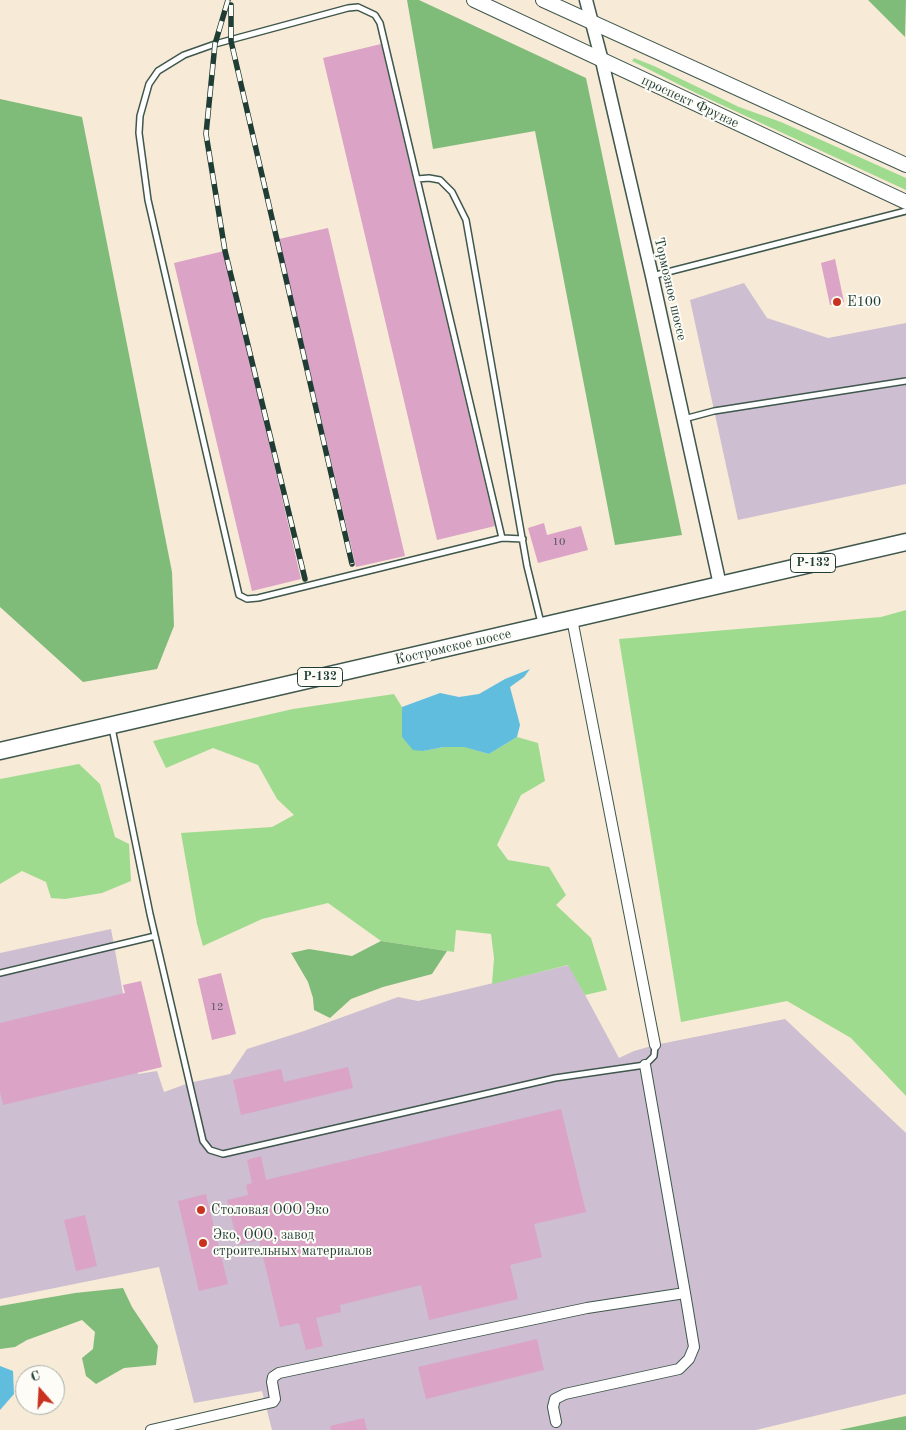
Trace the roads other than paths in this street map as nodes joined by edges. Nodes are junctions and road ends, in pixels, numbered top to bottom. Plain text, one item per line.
1 (474, 0) edge
2 (542, 0) edge
3 (586, 0) edge
4 (594, 24) junction
5 (602, 61) junction
6 (906, 164) edge
7 (417, 179) junction
8 (906, 202) edge
9 (906, 211) edge
10 (652, 276) junction
11 (906, 381) edge
12 (683, 419) junction
13 (502, 538) junction
14 (523, 539) junction
15 (906, 542) edge
16 (720, 585) junction
17 (572, 619) junction
18 (542, 626) junction
19 (111, 725) junction
20 (0, 751) edge
21 (155, 936) junction
22 (0, 973) edge
23 (655, 1045) joint
24 (645, 1064) junction
25 (685, 1293) junction
26 (556, 1422) dead end
27 (151, 1430) edge

1 - 5 main road, проспект Фрунзе
2 - 4 main road
3 - 4 street, Тормозное шоссе
4 - 5 street, Тормозное шоссе
4 - 6 main road
5 - 8 main road, проспект Фрунзе
5 - 10 street, Тормозное шоссе
7 - 13 lane
7 - 13 lane
7 - 14 lane
9 - 10 lane
10 - 12 street, Тормозное шоссе
11 - 12 lane
12 - 16 street, Тормозное шоссе
13 - 14 lane
14 - 18 lane
15 - 16 highway, Костромское шоссе / Р-132
16 - 17 highway, Костромское шоссе / Р-132
17 - 18 highway, Костромское шоссе / Р-132
17 - 23 street
18 - 19 highway, Костромское шоссе / Р-132
19 - 20 highway, Костромское шоссе / Р-132
19 - 21 lane
21 - 22 lane
21 - 24 lane
23 - 24 lane
24 - 25 street
25 - 26 street
25 - 27 street

